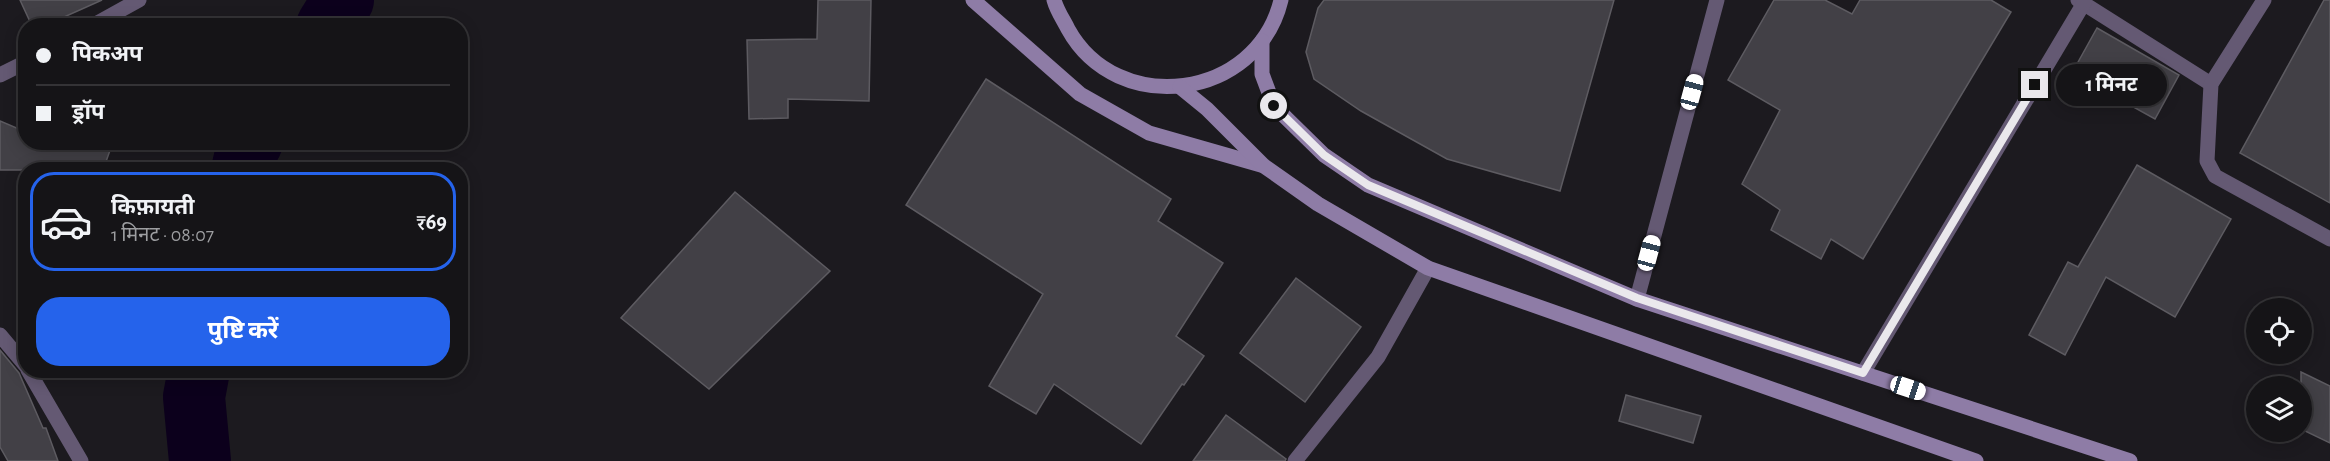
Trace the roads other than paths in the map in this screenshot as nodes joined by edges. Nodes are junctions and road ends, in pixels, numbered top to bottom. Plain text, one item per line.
1 (140, 0) edge
2 (973, 0) edge
3 (1281, 0) edge
4 (1717, 0) edge
5 (2264, 0) edge
6 (2081, 2) edge
7 (1054, 3) edge
8 (107, 18) edge
9 (1262, 41) junction
10 (18, 66) edge
11 (0, 75) edge
12 (2211, 84) junction
13 (1180, 87) junction
14 (1264, 166) junction
15 (2330, 239) edge
16 (1428, 268) junction
17 (1637, 298) junction
18 (0, 334) edge
19 (18, 356) edge
20 (1863, 373) junction
21 (33, 378) edge
22 (81, 461) edge
23 (1295, 461) edge
24 (1977, 461) edge
25 (2130, 461) edge

1 - 8 street
2 - 14 main road
3 - 9 main road
4 - 17 street
5 - 12 street
6 - 12 street
6 - 20 street
7 - 13 main road
9 - 13 main road
9 - 17 main road
10 - 11 street
12 - 15 street
13 - 14 main road
14 - 16 main road
16 - 23 street
16 - 24 main road
17 - 20 main road
18 - 19 street
20 - 25 main road
21 - 22 street

